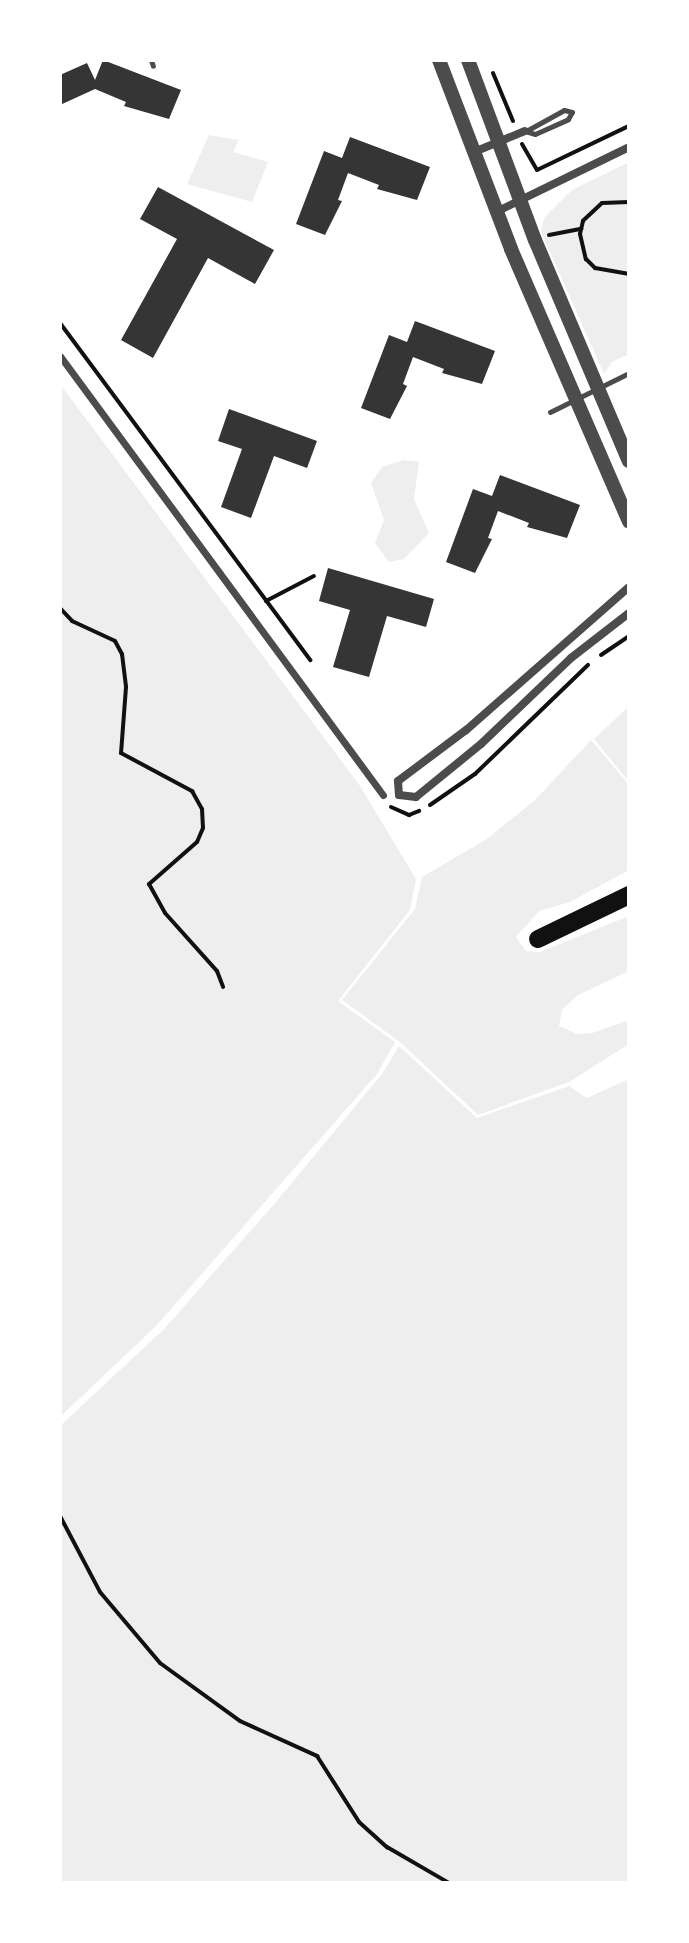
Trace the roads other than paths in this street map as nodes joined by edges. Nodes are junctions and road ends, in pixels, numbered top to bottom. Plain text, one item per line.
1 (439, 60) edge
2 (468, 60) edge
3 (522, 133) junction
4 (498, 142) junction
5 (629, 147) edge
6 (474, 152) junction
7 (519, 200) junction
8 (496, 212) junction
9 (60, 356) edge
10 (629, 373) edge
11 (596, 390) junction
12 (574, 400) junction
13 (550, 412) dead end
14 (629, 461) edge
15 (629, 522) edge
16 (629, 587) edge
17 (629, 613) edge
18 (383, 795) dead end
19 (629, 895) edge
20 (538, 939) dead end

1 - 6 street
2 - 4 street
3 - 3 lane
3 - 4 street
4 - 6 street
4 - 7 street
5 - 7 street
6 - 8 street
7 - 8 street
7 - 11 street
8 - 12 street
9 - 18 street
10 - 11 lane
11 - 12 lane
11 - 14 street
12 - 13 lane
12 - 15 street
16 - 17 street
19 - 20 highway

